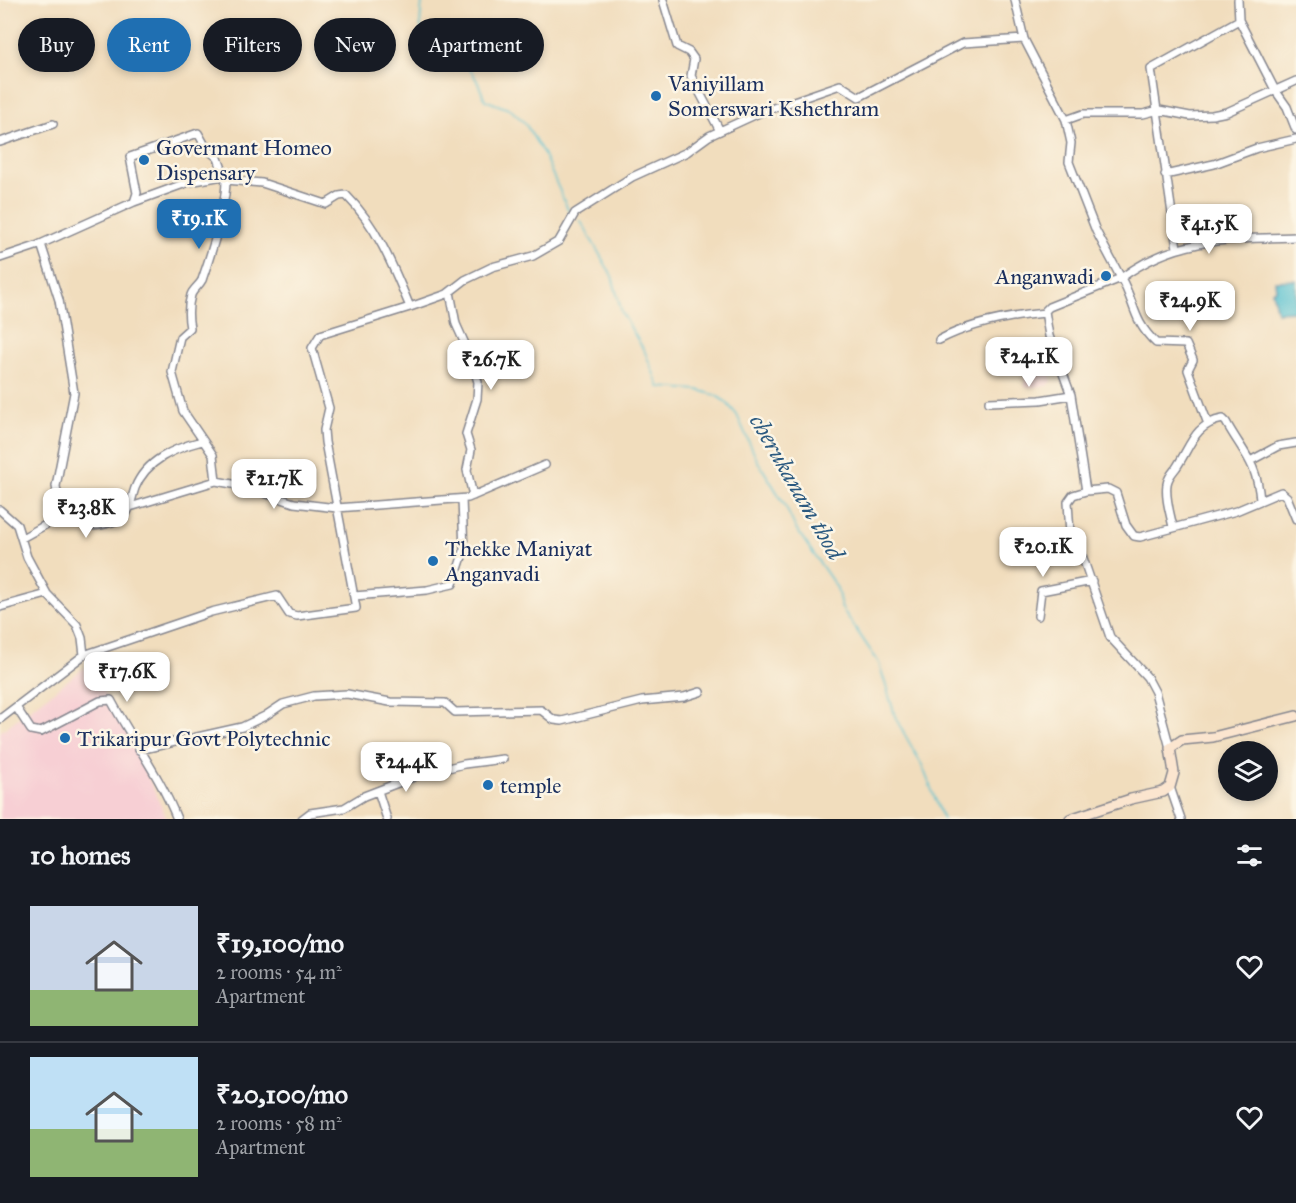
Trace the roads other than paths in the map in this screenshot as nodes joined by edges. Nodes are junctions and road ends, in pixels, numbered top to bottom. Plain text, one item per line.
1 (663, 0) edge
2 (1015, 0) edge
3 (1238, 0) edge
4 (1239, 20) junction
5 (1024, 39) junction
6 (1296, 81) edge
7 (1275, 90) junction
8 (1159, 110) junction
9 (1066, 120) junction
10 (53, 124) dead end
11 (1296, 130) edge
12 (720, 131) junction
13 (1296, 139) edge
14 (0, 142) edge
15 (1166, 176) junction
16 (224, 178) junction
17 (134, 202) junction
18 (1296, 237) edge
19 (41, 244) junction
20 (1177, 248) junction
21 (0, 258) edge
22 (1121, 278) junction
23 (450, 292) junction
24 (410, 307) junction
25 (1045, 313) junction
26 (939, 340) dead end
27 (1071, 395) junction
28 (989, 402) dead end
29 (1208, 424) junction
30 (202, 441) junction
31 (1296, 443) edge
32 (1252, 460) junction
33 (545, 465) dead end
34 (216, 481) junction
35 (1086, 491) junction
36 (473, 496) junction
37 (462, 499) junction
38 (1260, 500) junction
39 (130, 507) junction
40 (337, 508) junction
41 (0, 510) edge
42 (62, 517) junction
43 (1296, 519) edge
44 (1173, 527) junction
45 (22, 538) junction
46 (1092, 581) junction
47 (47, 594) junction
48 (354, 596) junction
49 (0, 607) edge
50 (1038, 616) dead end
51 (84, 655) junction
52 (700, 692) dead end
53 (16, 706) junction
54 (1296, 716) edge
55 (0, 719) edge
56 (1170, 748) junction
57 (139, 750) junction
58 (503, 759) dead end
59 (1170, 787) junction
60 (378, 791) junction
61 (177, 819) edge
62 (302, 819) edge
63 (387, 819) edge
64 (1070, 819) edge
65 (1181, 819) edge

1 - 12 street
2 - 5 street
3 - 4 street
4 - 7 street
4 - 8 street
5 - 9 street
5 - 12 street
6 - 7 street
7 - 8 street
7 - 11 street
8 - 9 street
8 - 15 street
9 - 22 street
10 - 14 street
12 - 23 street
13 - 15 street
15 - 20 street
16 - 17 street
16 - 17 street
16 - 24 street
16 - 30 street
17 - 19 street
18 - 20 street
19 - 21 street
19 - 42 street
20 - 22 street
22 - 25 street
22 - 29 street
23 - 24 street
23 - 36 street
24 - 40 street
25 - 26 street
25 - 27 street
27 - 28 street
27 - 35 street
29 - 32 street
29 - 44 street
30 - 34 street
30 - 39 street
31 - 32 street
32 - 38 street
33 - 36 street
34 - 39 street
34 - 40 street
35 - 44 street
35 - 46 street
36 - 37 street
37 - 40 street
37 - 48 street
38 - 43 street
38 - 44 street
39 - 42 street
40 - 48 street
41 - 45 street
42 - 45 street
45 - 47 street
46 - 50 street
46 - 56 street
47 - 49 street
47 - 51 street
48 - 51 street
51 - 53 street
52 - 57 street
53 - 55 street
53 - 57 street
54 - 56 street
56 - 59 street
57 - 61 street
58 - 60 street
59 - 64 street
59 - 65 street
60 - 62 street
60 - 63 street

